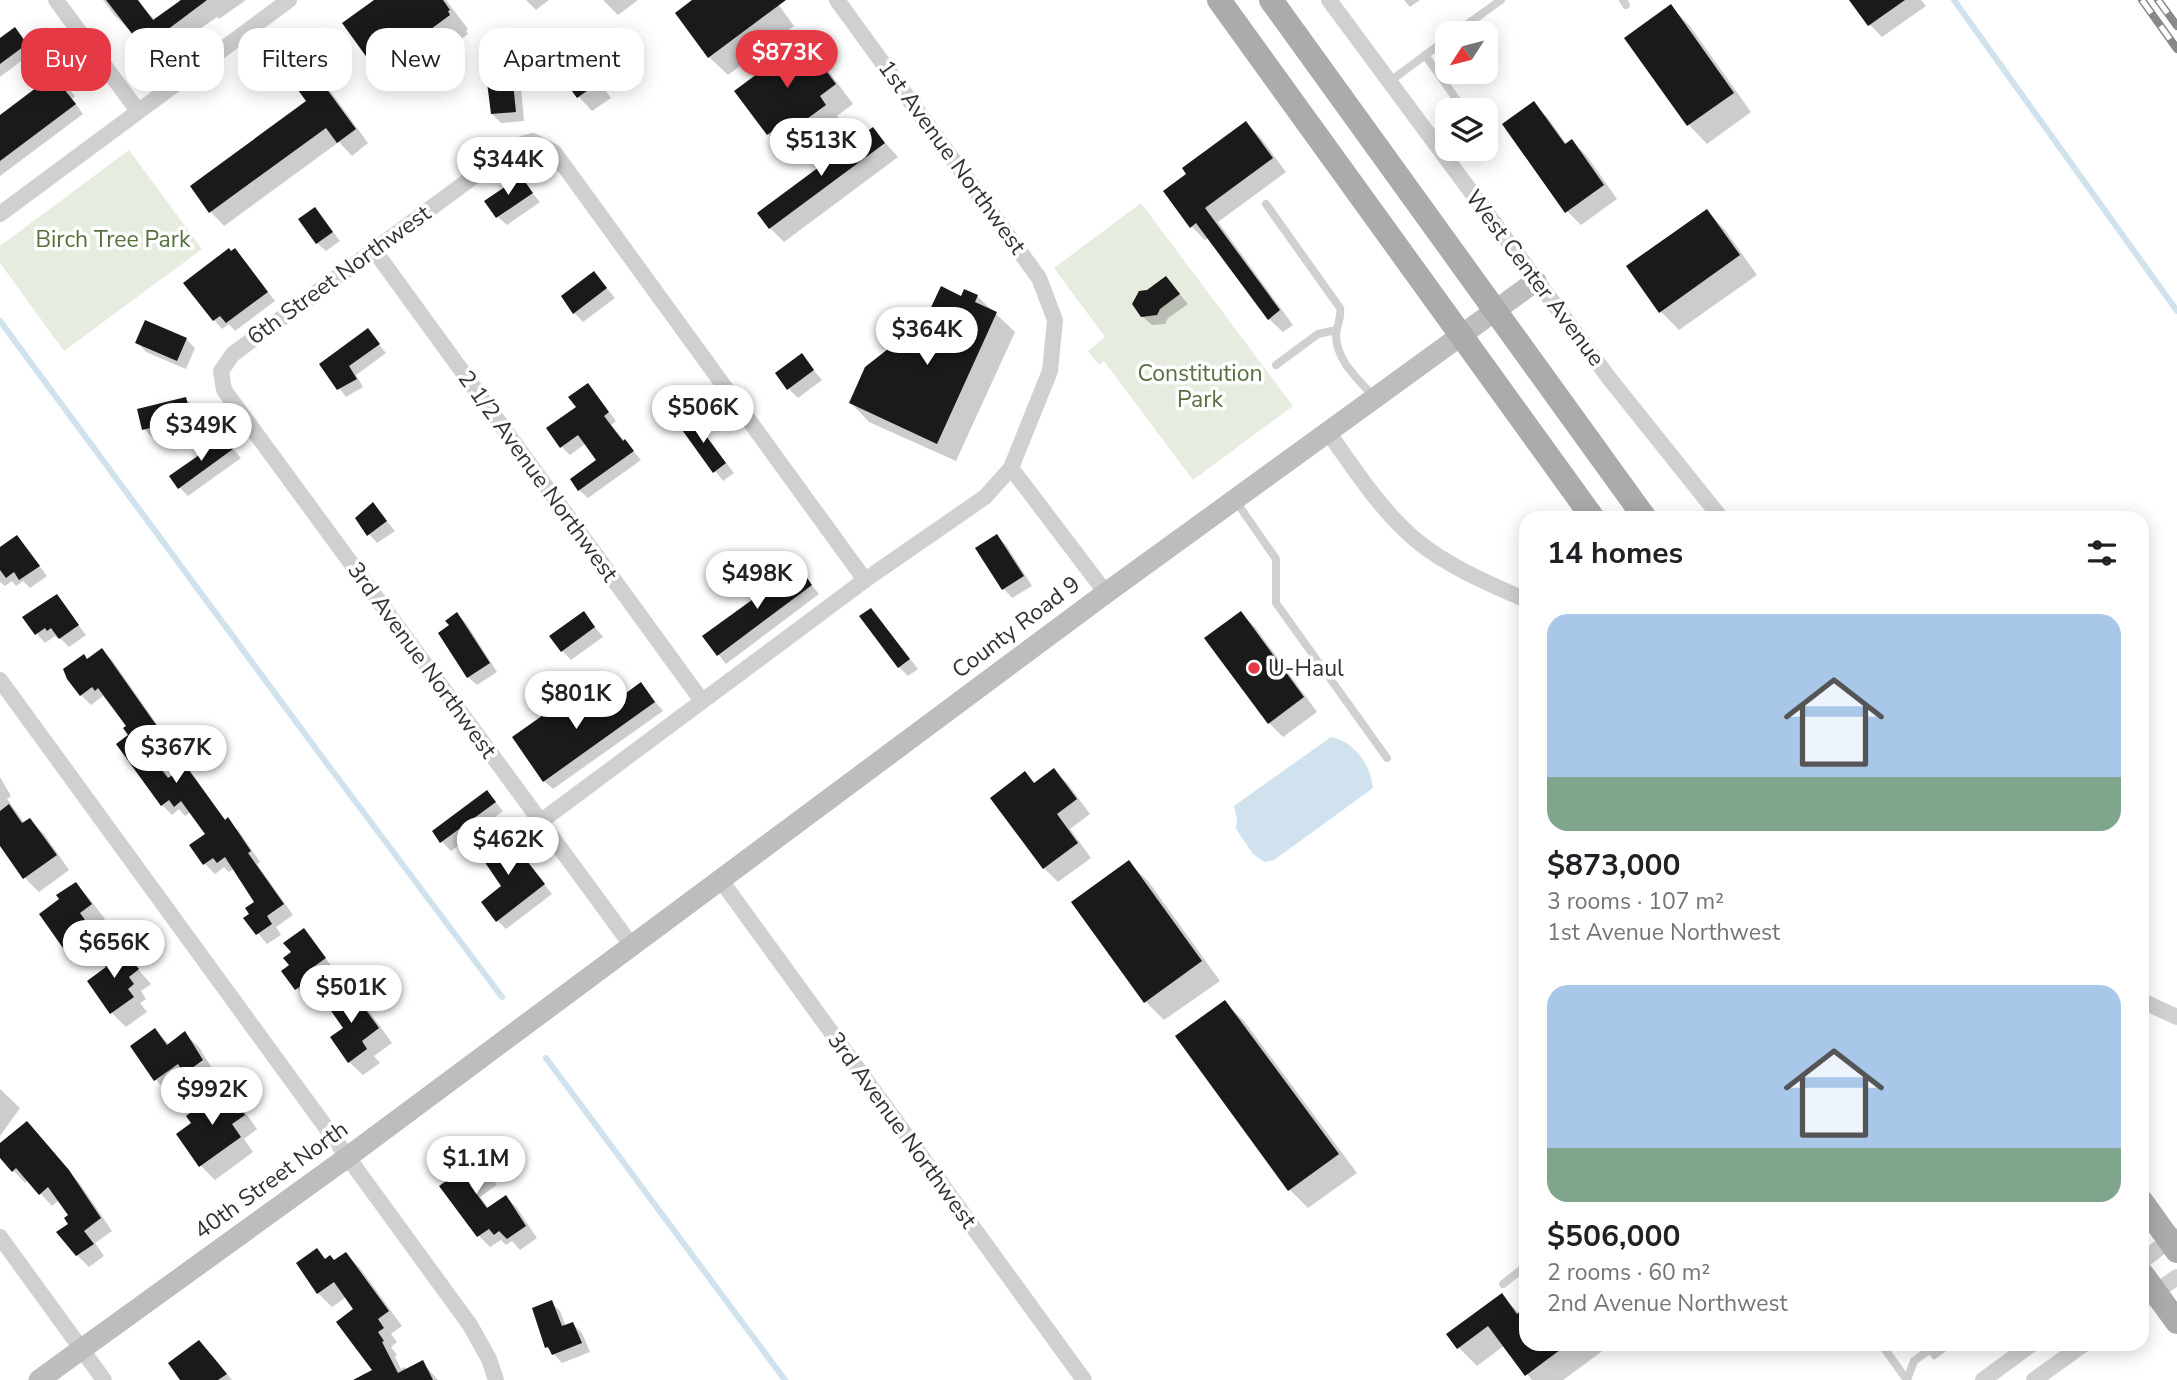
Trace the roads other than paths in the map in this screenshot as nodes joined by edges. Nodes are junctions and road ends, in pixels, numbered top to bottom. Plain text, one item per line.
1 (57, 0) edge
2 (289, 0) edge
3 (837, 0) edge
4 (1219, 0) edge
5 (1271, 0) edge
6 (1329, 0) edge
7 (1501, 0) edge
8 (1472, 21) edge
9 (1435, 48) edge
10 (1425, 55) junction
11 (1389, 82) junction
12 (1455, 98) edge
13 (138, 111) junction
14 (1266, 204) dead end
15 (0, 214) edge
16 (374, 250) junction
17 (1536, 281) junction
18 (1495, 312) junction
19 (1336, 330) junction
20 (1461, 337) junction
21 (1276, 365) dead end
22 (221, 371) joint
23 (1375, 398) junction
24 (1328, 432) junction
25 (1012, 468) junction
26 (1235, 500) junction
27 (1588, 511) edge
28 (1640, 511) edge
29 (1715, 511) edge
30 (865, 580) junction
31 (1106, 593) junction
32 (1519, 597) edge
33 (0, 680) edge
34 (702, 701) junction
35 (1387, 758) dead end
36 (540, 822) junction
37 (720, 879) junction
38 (632, 946) junction
39 (2149, 1004) edge
40 (2177, 1017) edge
41 (532, 1020) joint
42 (349, 1156) junction
43 (2149, 1211) edge
44 (0, 1237) edge
45 (2174, 1242) edge
46 (2149, 1257) edge
47 (1519, 1271) edge
48 (2177, 1277) edge
49 (1503, 1284) dead end
50 (2149, 1288) edge
51 (2149, 1292) edge
52 (2177, 1322) edge
53 (82, 1348) junction
54 (1886, 1351) edge
55 (1928, 1351) edge
56 (2022, 1351) edge
57 (2074, 1351) edge
58 (39, 1380) edge
59 (104, 1380) edge
60 (496, 1380) edge
61 (1084, 1380) edge
62 (1907, 1380) edge
63 (1983, 1380) edge
64 (2034, 1380) edge

1 - 13 street
2 - 13 street
3 - 25 street, 1st Avenue Northwest
4 - 20 main road
5 - 18 main road
6 - 11 street, West Center Avenue
7 - 8 lane
9 - 10 lane
10 - 11 lane
10 - 12 lane
11 - 17 street, West Center Avenue
13 - 15 street
14 - 19 lane
16 - 22 street, 6th Street Northwest
16 - 30 street, 6th Street Northwest
16 - 34 street, 2 1/2 Avenue Northwest
17 - 18 street, County Road 9
17 - 29 street, West Center Avenue
18 - 20 street, County Road 9
18 - 28 main road
19 - 21 lane
19 - 23 lane
20 - 23 street, County Road 9
20 - 27 main road
22 - 36 street, 3rd Avenue Northwest
23 - 24 street, County Road 9
24 - 26 street, County Road 9
24 - 32 street
25 - 30 street
25 - 31 street
26 - 31 street, County Road 9
26 - 35 lane
30 - 34 street
31 - 37 street, County Road 9
33 - 42 street
34 - 36 street
36 - 38 street, 3rd Avenue Northwest
37 - 38 street, County Road 9
37 - 61 street, 3rd Avenue Northwest
38 - 41 street, County Road 9
39 - 40 street
41 - 42 street, 40th Street North
42 - 53 street, 40th Street North
42 - 60 street
43 - 45 main road
44 - 53 street
45 - 46 street
47 - 49 lane
48 - 50 street
51 - 52 main road
53 - 58 street, 40th Street North
53 - 59 street
54 - 62 lane
55 - 62 lane
56 - 63 street
57 - 64 street

